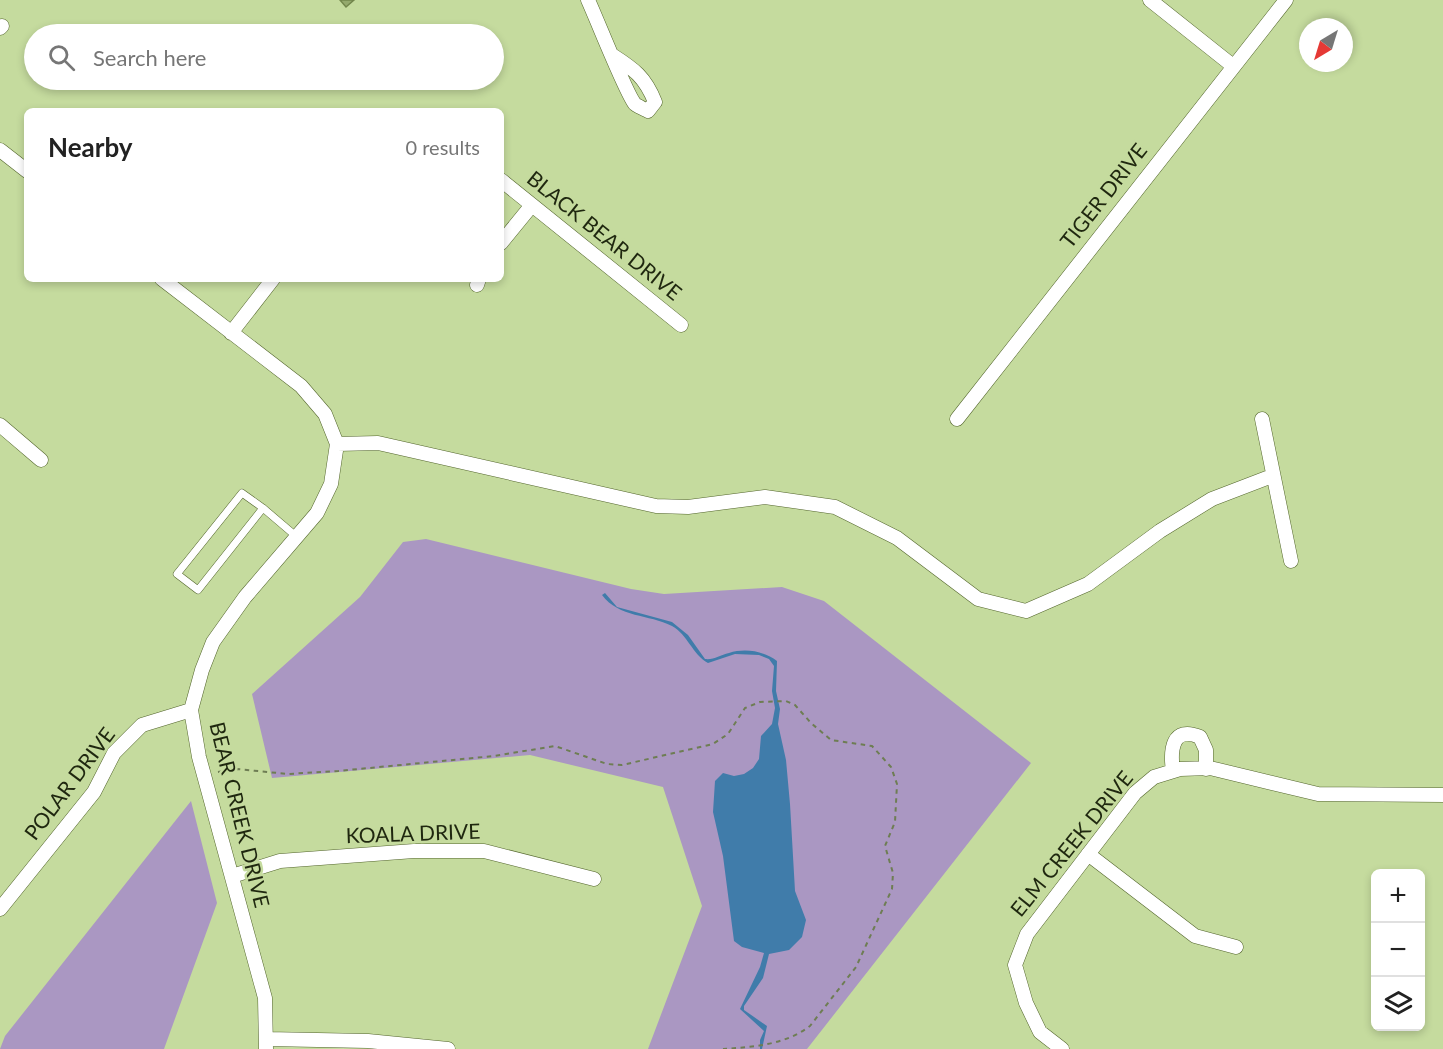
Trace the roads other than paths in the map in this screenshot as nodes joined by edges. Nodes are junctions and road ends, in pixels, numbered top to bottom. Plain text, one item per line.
1 (588, 0) edge
2 (1150, 0) edge
3 (1286, 0) edge
4 (612, 55) dead end
5 (1233, 66) junction
6 (0, 150) edge
7 (24, 169) edge
8 (504, 182) edge
9 (532, 205) junction
10 (504, 239) edge
11 (166, 282) edge
12 (271, 282) edge
13 (681, 325) dead end
14 (231, 333) junction
15 (1262, 418) dead end
16 (957, 419) dead end
17 (0, 425) edge
18 (337, 444) junction
19 (41, 460) dead end
20 (1272, 476) junction
21 (263, 508) junction
22 (297, 537) junction
23 (1291, 561) dead end
24 (191, 710) junction
25 (1206, 769) junction
26 (1173, 771) junction
27 (1443, 795) edge
28 (1088, 854) junction
29 (232, 876) junction
30 (594, 879) dead end
31 (0, 909) edge
32 (1236, 946) dead end
33 (266, 1044) edge
34 (448, 1049) edge
35 (1062, 1049) edge

1 - 4 street
2 - 5 street
3 - 5 street, TIGER DRIVE
5 - 16 street, TIGER DRIVE
6 - 7 street
8 - 9 street, BLACK BEAR DRIVE
9 - 10 street
9 - 13 street, BLACK BEAR DRIVE
11 - 14 street
12 - 14 street
14 - 18 street
15 - 20 street
17 - 19 street
18 - 20 street
18 - 22 street, BEAR CREEK DRIVE
20 - 23 street
21 - 21 lane
21 - 22 lane
22 - 24 street, BEAR CREEK DRIVE
24 - 29 street, BEAR CREEK DRIVE
24 - 31 street, POLAR DRIVE
25 - 26 street, ELM CREEK DRIVE
25 - 26 street
25 - 27 street, ELM CREEK DRIVE
26 - 28 street, ELM CREEK DRIVE
28 - 32 street
28 - 35 street, ELM CREEK DRIVE
29 - 30 street, KOALA DRIVE
29 - 33 street, BEAR CREEK DRIVE
33 - 34 street

